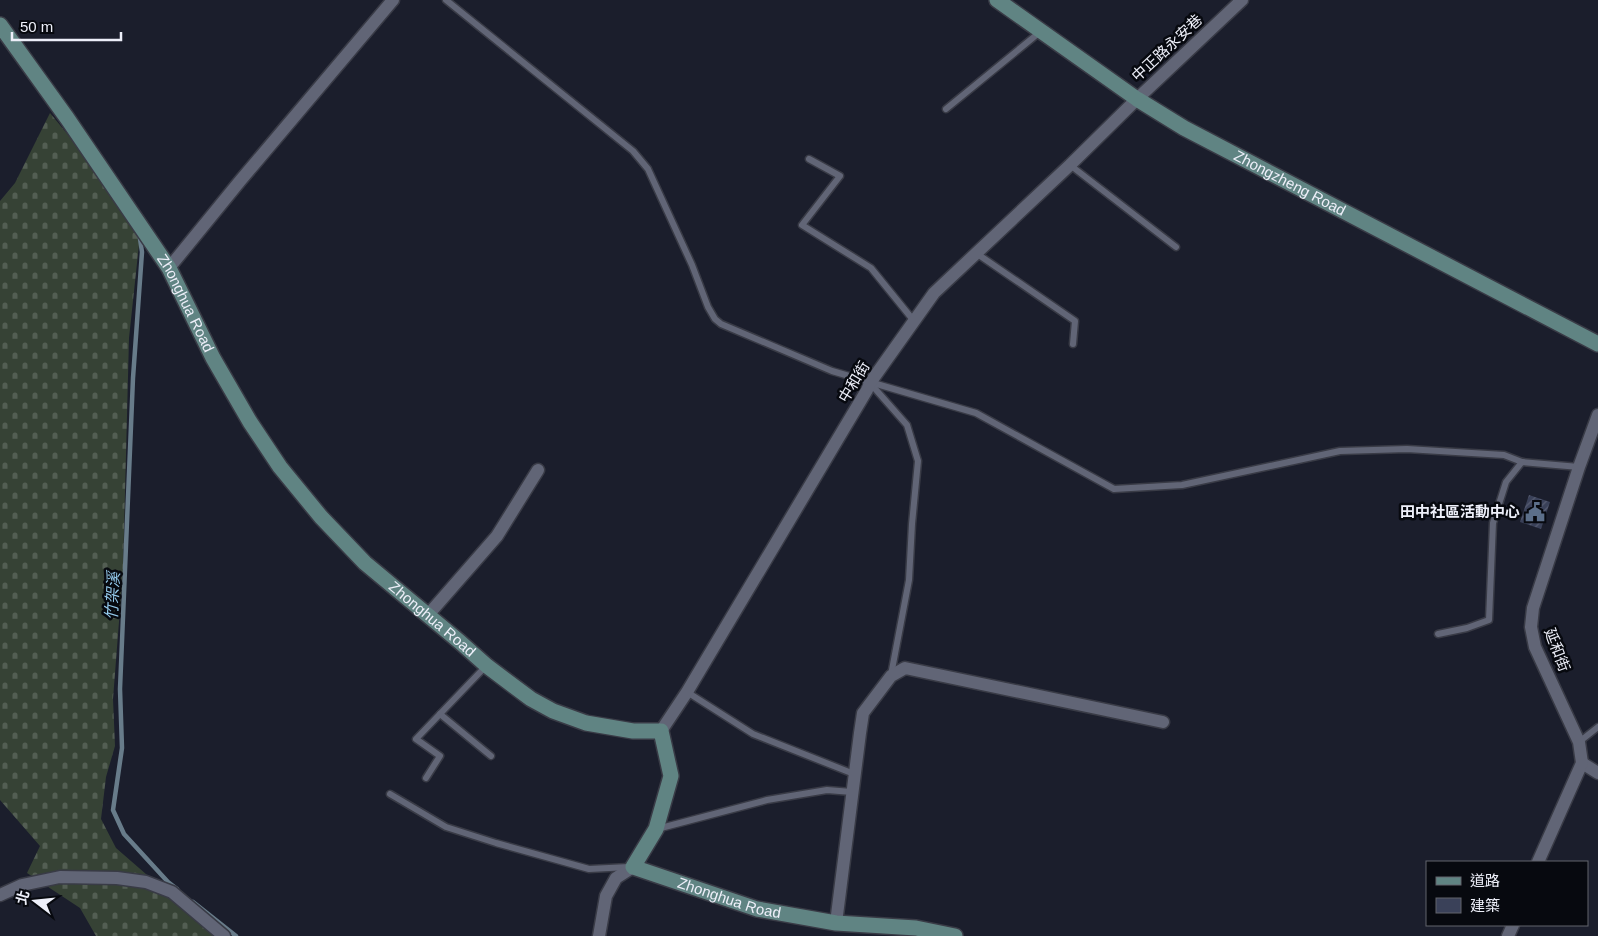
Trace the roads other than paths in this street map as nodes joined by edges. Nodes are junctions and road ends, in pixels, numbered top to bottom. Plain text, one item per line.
1 (393, 0) edge
2 (446, 0) edge
3 (997, 0) edge
4 (1242, 0) edge
5 (0, 25) edge
6 (1040, 32) junction
7 (1137, 99) junction
8 (946, 109) dead end
9 (809, 159) dead end
10 (1070, 165) junction
11 (1176, 247) dead end
12 (976, 253) junction
13 (169, 268) junction
14 (914, 321) junction
15 (1073, 344) dead end
16 (1598, 344) edge
17 (870, 383) junction
18 (1598, 415) edge
19 (1593, 444) edge
20 (1522, 462) junction
21 (1579, 467) junction
22 (538, 470) dead end
23 (428, 616) junction
24 (1438, 634) dead end
25 (487, 666) junction
26 (891, 676) junction
27 (687, 692) junction
28 (440, 714) junction
29 (1163, 722) dead end
30 (1598, 726) edge
31 (661, 731) junction
32 (1579, 742) junction
33 (491, 756) dead end
34 (1582, 763) junction
35 (1598, 773) edge
36 (854, 774) junction
37 (426, 778) dead end
38 (852, 792) junction
39 (390, 794) dead end
40 (656, 829) junction
41 (1538, 861) edge
42 (633, 867) junction
43 (0, 896) edge
44 (836, 923) junction
45 (224, 936) edge
46 (599, 936) edge
47 (955, 936) edge

1 - 13 street
2 - 17 lane
3 - 6 street, Zhongzheng Road
4 - 7 street, 中正路永安巷
5 - 13 street, Zhonghua Road
6 - 7 street, Zhongzheng Road
6 - 8 lane
7 - 10 street, 中和街
7 - 16 street, Zhongzheng Road
9 - 14 lane
10 - 11 lane
10 - 12 street, 中和街
12 - 14 street, 中和街
12 - 15 lane
13 - 23 street, Zhonghua Road
14 - 17 street, 中和街
17 - 20 lane
17 - 26 lane
17 - 27 street, 中和街
18 - 19 street, 延和街
19 - 21 street, 延和街
20 - 21 lane
20 - 24 lane
21 - 32 street, 延和街
22 - 23 street
23 - 25 street, Zhonghua Road
25 - 28 lane
25 - 31 street, Zhonghua Road
26 - 29 street
26 - 36 street
27 - 31 street, 中和街
27 - 36 lane
28 - 33 lane
28 - 37 lane
30 - 32 lane
31 - 40 street
32 - 34 street, 延和街
34 - 35 street
34 - 41 street
36 - 38 street
38 - 40 lane
38 - 44 street
39 - 42 lane
40 - 42 street
42 - 44 street, Zhonghua Road
42 - 46 street
43 - 45 street
44 - 47 street, Zhonghua Road

